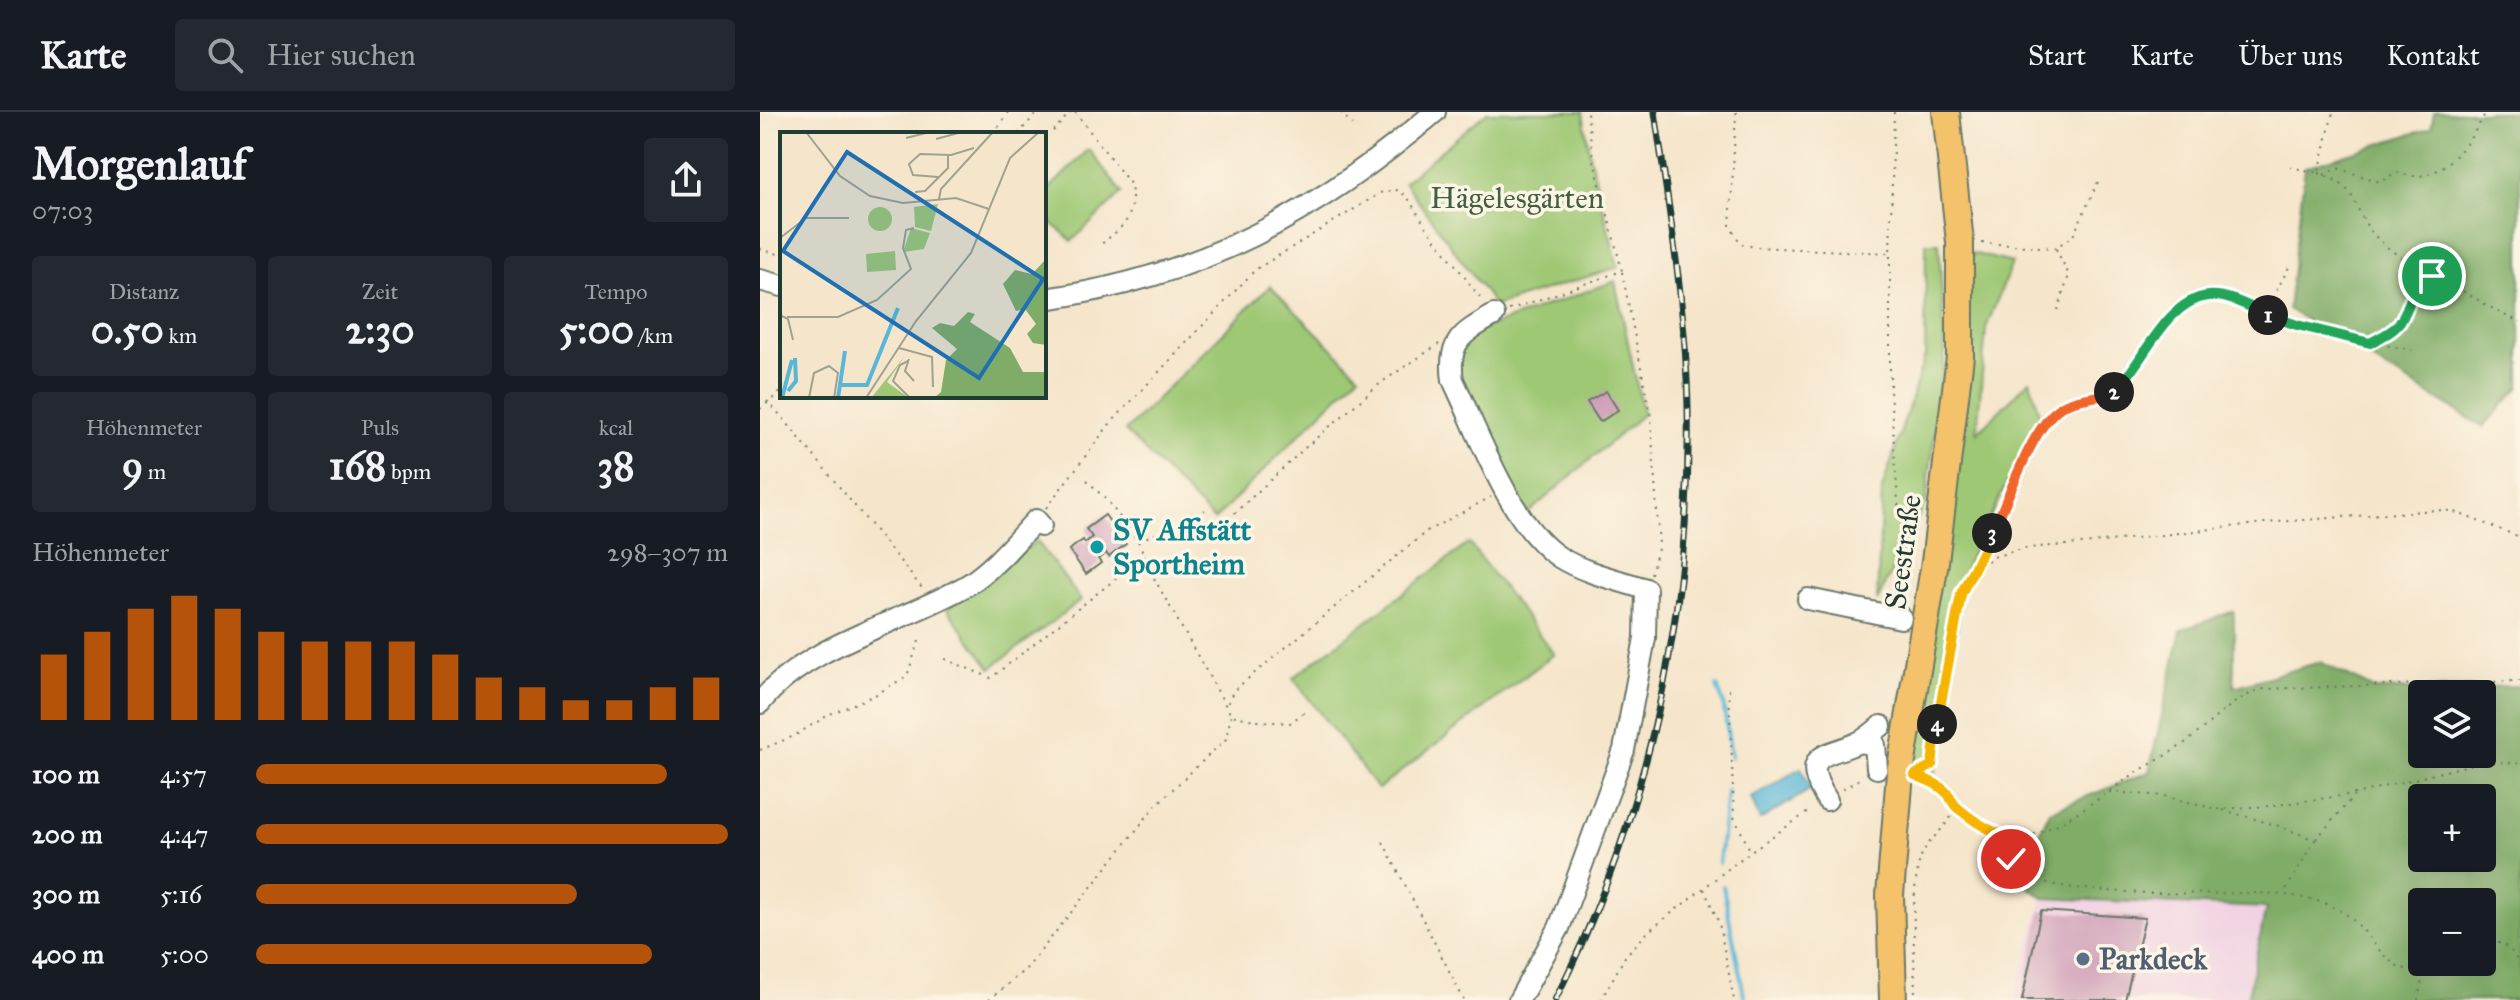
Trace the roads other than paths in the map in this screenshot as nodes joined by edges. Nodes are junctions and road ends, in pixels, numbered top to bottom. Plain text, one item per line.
1 (1435, 112) edge
2 (1946, 112) edge
3 (760, 280) edge
4 (780, 285) edge
5 (1046, 299) edge
6 (1494, 315) road end
7 (1038, 523) road end
8 (1808, 599) dead end
9 (1901, 618) road end
10 (760, 703) edge
11 (1881, 726) dead end
12 (1860, 742) junction
13 (1877, 768) road end
14 (1827, 800) road end
15 (1519, 1000) edge
16 (1893, 1000) edge

1 - 5 street
2 - 16 main road, Seestraße
3 - 4 street
6 - 15 street
7 - 10 street
8 - 9 street
11 - 12 street
12 - 13 street
12 - 14 street

